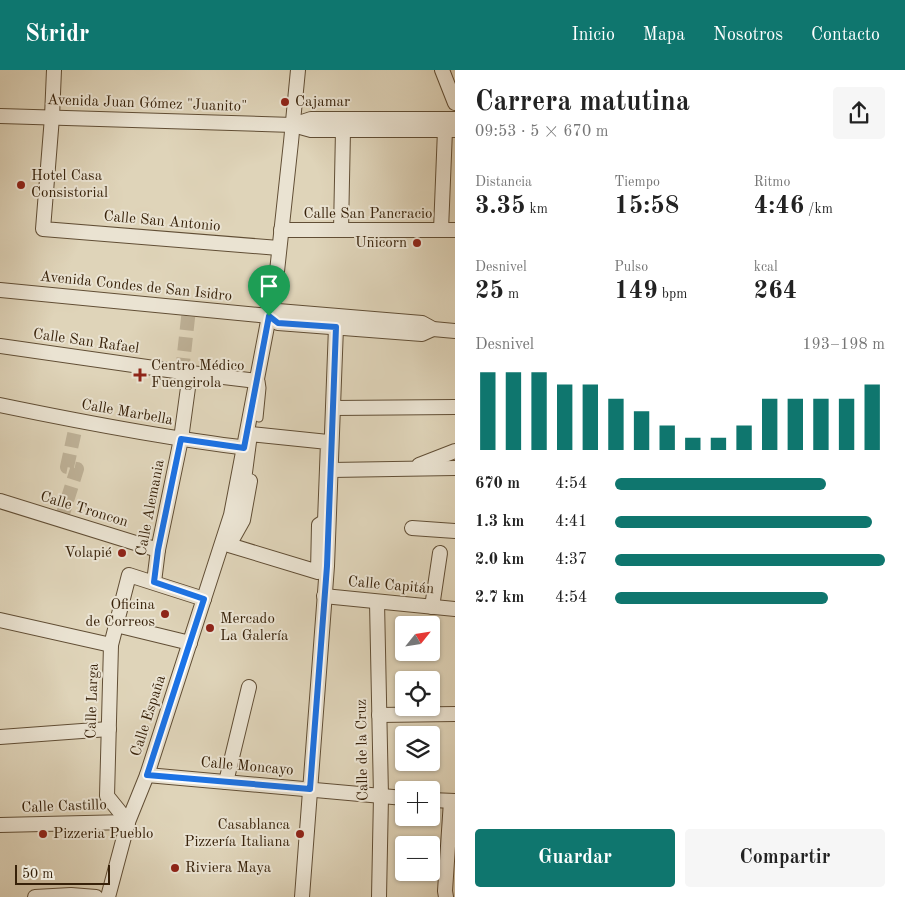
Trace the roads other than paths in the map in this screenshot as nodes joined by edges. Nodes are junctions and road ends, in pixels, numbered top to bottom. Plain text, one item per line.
1 (54, 70) edge
2 (298, 70) edge
3 (442, 70) edge
4 (455, 103) edge
5 (0, 116) edge
6 (52, 117) junction
7 (455, 119) edge
8 (293, 125) junction
9 (343, 130) junction
10 (450, 130) edge
11 (281, 230) junction
12 (340, 230) junction
13 (448, 230) edge
14 (279, 248) junction
15 (0, 292) edge
16 (269, 316) junction
17 (350, 322) dead end
18 (428, 326) junction
19 (333, 327) junction
20 (455, 331) edge
21 (0, 346) edge
22 (190, 373) junction
23 (258, 374) junction
24 (328, 382) dead end
25 (0, 405) edge
26 (455, 407) edge
27 (333, 408) junction
28 (259, 418) dead end
29 (181, 439) junction
30 (246, 448) junction
31 (455, 451) edge
32 (455, 468) edge
33 (409, 469) junction
34 (331, 470) junction
35 (246, 484) dead end
36 (0, 501) edge
37 (412, 528) dead end
38 (323, 530) dead end
39 (455, 531) edge
40 (224, 539) junction
41 (158, 550) junction
42 (440, 553) dead end
43 (327, 566) junction
44 (154, 582) junction
45 (324, 596) junction
46 (204, 599) junction
47 (377, 602) junction
48 (432, 607) junction
49 (455, 609) edge
50 (0, 620) edge
51 (116, 625) junction
52 (190, 643) junction
53 (111, 644) junction
54 (249, 687) dead end
55 (455, 714) edge
56 (379, 716) junction
57 (109, 728) junction
58 (0, 737) edge
59 (147, 775) junction
60 (226, 782) junction
61 (310, 789) junction
62 (381, 796) junction
63 (395, 797) edge
64 (440, 800) edge
65 (453, 801) edge
66 (128, 822) junction
67 (0, 826) edge
68 (34, 897) edge
69 (96, 897) edge
70 (108, 897) edge
71 (302, 897) edge
72 (379, 897) edge
73 (446, 897) edge

1 - 6 street
2 - 8 street
3 - 4 street
5 - 6 street, Avenida Juan Gómez "Juanito"
6 - 8 street, Avenida Juan Gómez "Juanito"
6 - 14 street, Calle San Antonio
7 - 8 street, Avenida Juan Gómez "Juanito"
8 - 9 street, Avenida Juan Gómez "Juanito"
8 - 11 street
9 - 10 street, Avenida Juan Gómez "Juanito"
9 - 12 street
10 - 13 street
11 - 12 street, Calle San Pancracio
11 - 14 street
12 - 13 street, Calle San Pancracio
14 - 16 street
15 - 16 street, Avenida Condes de San Isidro
16 - 18 street, Avenida Condes de San Isidro
16 - 19 street, Avenida Condes de San Isidro
16 - 23 street
17 - 18 lane
18 - 19 street, Avenida Condes de San Isidro
18 - 20 street, Avenida Condes de San Isidro
19 - 24 lane
19 - 27 street
21 - 22 street, Calle San Rafael
22 - 23 street, Calle San Rafael
22 - 29 street, Calle Alemania
23 - 28 lane
23 - 30 street
25 - 29 street, Calle Marbella
26 - 27 street
27 - 34 street
29 - 30 street, Calle Marbella
29 - 41 street, Calle Alemania
30 - 30 street
30 - 40 street, Calle España
31 - 33 street
32 - 33 street
33 - 34 street
34 - 43 street
35 - 40 lane
36 - 41 street, Calle Troncon
37 - 39 street
38 - 43 lane
40 - 46 street, Calle España
41 - 44 street, Calle Alemania
42 - 48 street
43 - 45 street
44 - 46 street
44 - 51 street, Calle Larga
45 - 47 street, Calle Capitán
45 - 61 street
46 - 52 street, Calle España
47 - 48 street, Calle Capitán
47 - 56 street, Calle de la Cruz
48 - 49 street, Calle Capitán
50 - 53 street
51 - 52 street
51 - 53 street, Calle Larga
52 - 59 street, Calle España
53 - 57 street, Calle Larga
54 - 60 street
55 - 56 street
56 - 62 street, Calle de la Cruz
57 - 58 street
57 - 66 street, Calle Larga
59 - 60 street, Calle Moncayo
59 - 66 street, Calle España
60 - 61 street, Calle Moncayo
61 - 62 street, Calle Moncayo
61 - 71 street
62 - 63 street, Calle Moncayo
62 - 72 street, Calle de la Cruz
64 - 65 street
65 - 73 street
66 - 67 street, Calle Castillo
66 - 70 street, Calle España
68 - 69 street

